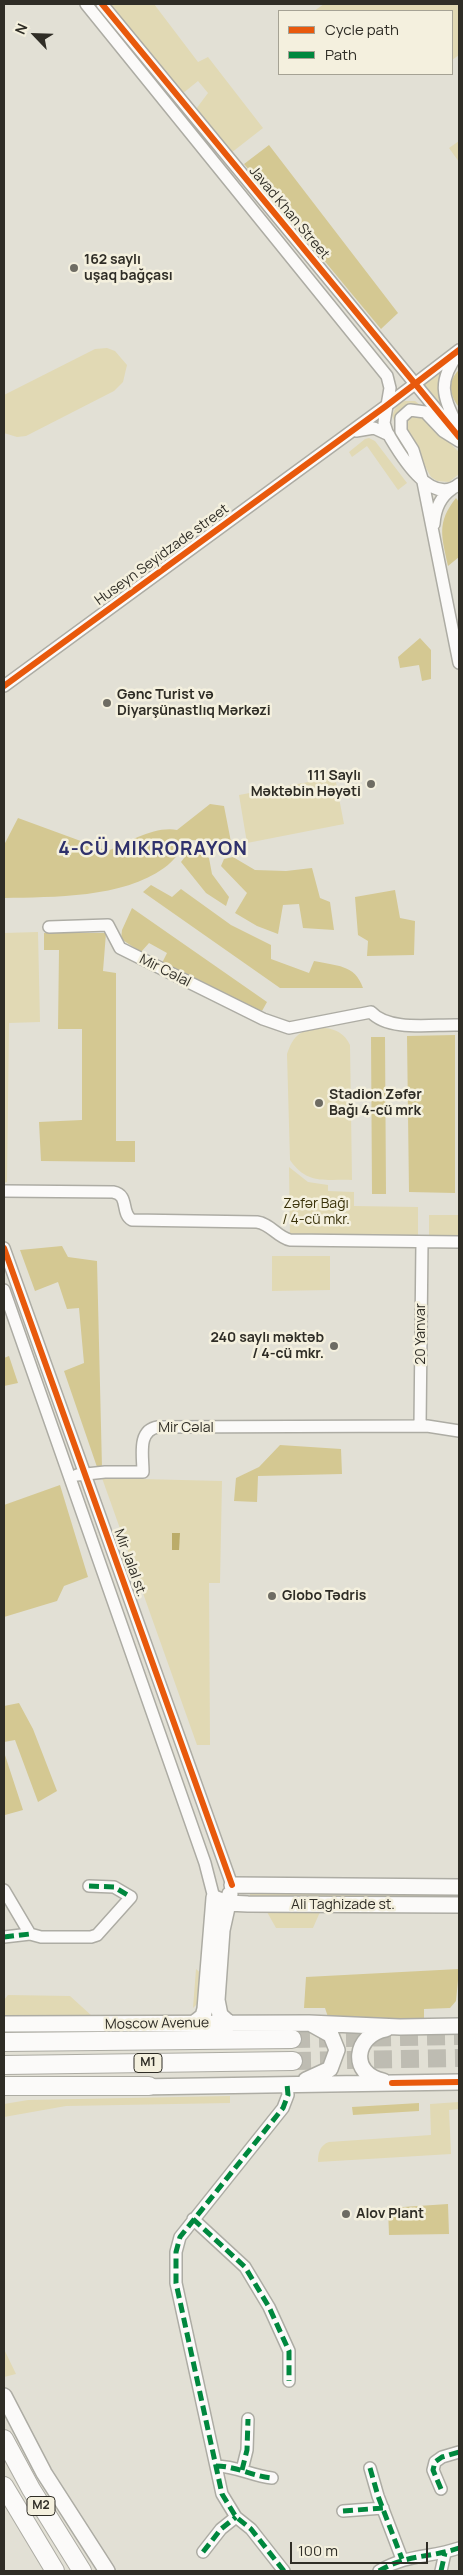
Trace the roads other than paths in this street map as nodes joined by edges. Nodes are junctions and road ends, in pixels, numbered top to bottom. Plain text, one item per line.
1 (86, 4) edge
2 (102, 4) edge
3 (459, 351) edge
4 (439, 365) junction
5 (402, 368) junction
6 (415, 384) junction
7 (390, 403) junction
8 (431, 404) junction
9 (459, 430) edge
10 (349, 433) junction
11 (389, 435) junction
12 (459, 437) edge
13 (459, 441) edge
14 (423, 482) junction
15 (458, 485) edge
16 (433, 531) junction
17 (459, 664) edge
18 (4, 686) edge
19 (49, 928) dead end
20 (459, 1025) edge
21 (4, 1191) edge
22 (422, 1242) junction
23 (459, 1242) edge
24 (4, 1248) edge
25 (4, 1290) edge
26 (420, 1426) junction
27 (459, 1431) edge
28 (85, 1474) junction
29 (69, 1476) junction
30 (183, 1747) junction
31 (167, 1753) junction
32 (89, 1886) dead end
33 (232, 1886) junction
34 (249, 1886) junction
35 (459, 1887) edge
36 (4, 1890) edge
37 (220, 1900) junction
38 (248, 1904) junction
39 (459, 1905) edge
40 (30, 1934) junction
41 (4, 1937) edge
42 (309, 2023) junction
43 (4, 2024) edge
44 (193, 2024) junction
45 (230, 2024) junction
46 (459, 2026) edge
47 (400, 2027) junction
48 (292, 2039) tunnel mouth
49 (4, 2042) edge
50 (293, 2061) tunnel mouth
51 (4, 2065) edge
52 (459, 2082) edge
53 (392, 2083) junction
54 (287, 2084) junction
55 (4, 2086) edge
56 (149, 2086) junction
57 (4, 2096) edge
58 (193, 2219) junction
59 (289, 2381) dead end
60 (4, 2396) edge
61 (248, 2418) dead end
62 (4, 2439) edge
63 (459, 2452) edge
64 (216, 2466) junction
65 (370, 2468) dead end
66 (242, 2470) junction
67 (272, 2478) dead end
68 (4, 2486) edge
69 (441, 2490) dead end
70 (383, 2508) junction
71 (343, 2511) dead end
72 (236, 2517) junction
73 (459, 2548) edge
74 (203, 2552) dead end
75 (445, 2553) junction
76 (402, 2559) junction
77 (54, 2571) edge
78 (82, 2571) edge
79 (107, 2571) edge
80 (284, 2571) edge
81 (379, 2571) edge
82 (441, 2571) edge

1 - 7 street, Javad Khan Street
2 - 5 street, Javad Khan Street
3 - 4 street
3 - 9 street
4 - 5 street
4 - 6 street, Huseyn Seyidzade street
5 - 6 street, Javad Khan Street
6 - 7 street, Huseyn Seyidzade street
6 - 8 street, Javad Khan Street
7 - 8 street
7 - 10 street, Huseyn Seyidzade street
7 - 11 street
8 - 12 street, Javad Khan Street
10 - 11 street
10 - 18 street, Huseyn Seyidzade street
11 - 14 street
13 - 14 street
14 - 15 street
14 - 16 street
15 - 16 street
16 - 17 street
19 - 20 street, Mir Cəlal
21 - 22 street
22 - 23 street
22 - 26 street, 20 Yanvar
24 - 28 street, Mir Jalal st.
25 - 29 street, Mir Jalal st.
26 - 27 street
26 - 28 street, Mir Cəlal
28 - 29 street
28 - 30 street, Mir Jalal st.
29 - 31 street, Mir Jalal st.
30 - 31 street
30 - 33 street, Mir Jalal st.
31 - 37 street, Mir Jalal st.
32 - 40 street
33 - 34 main road, Ali Taghizade st.
33 - 37 main road
34 - 35 main road, Ali Taghizade st.
34 - 38 main road
36 - 40 street
37 - 38 main road, Ali Taghizade st.
37 - 44 main road
37 - 45 main road
38 - 39 main road, Ali Taghizade st.
40 - 41 street
42 - 45 main road, Moscow Avenue
42 - 47 main road, Moscow Avenue
42 - 54 main road
43 - 44 main road, Moscow Avenue
44 - 45 main road, Moscow Avenue
46 - 47 main road
47 - 53 main road
48 - 49 highway, Moscow Avenue / M1
50 - 51 highway, M1
52 - 53 main road
53 - 54 main road
54 - 56 main road
54 - 58 street
55 - 56 highway
56 - 57 main road
58 - 59 street
58 - 64 street
60 - 79 main road
61 - 66 street
62 - 78 highway, M2
63 - 69 street
64 - 66 street
64 - 72 street
65 - 70 street
66 - 67 street
68 - 77 highway, M2
70 - 71 street
70 - 76 street
72 - 74 street
72 - 80 street
73 - 75 street
75 - 76 street
75 - 82 street
76 - 81 street

